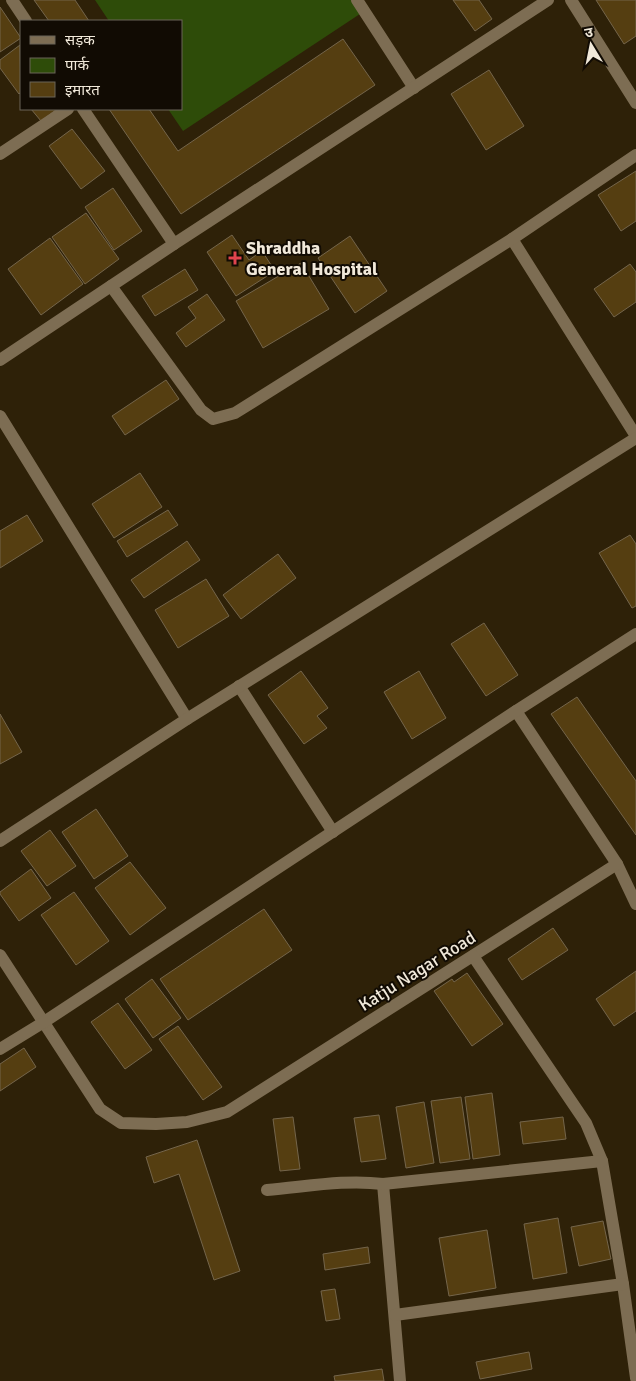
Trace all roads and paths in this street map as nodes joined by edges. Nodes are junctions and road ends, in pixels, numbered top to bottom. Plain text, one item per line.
1 (12, 0) edge
2 (357, 0) edge
3 (548, 0) edge
4 (571, 0) edge
5 (25, 20) edge
6 (414, 88) junction
7 (636, 103) edge
8 (66, 110) edge
9 (84, 110) edge
10 (0, 154) edge
11 (636, 155) edge
12 (512, 239) junction
13 (174, 244) junction
14 (111, 286) junction
15 (0, 360) edge
16 (0, 416) edge
17 (636, 437) edge
18 (636, 634) edge
19 (239, 686) junction
20 (516, 711) junction
21 (187, 719) junction
22 (334, 832) junction
23 (0, 841) edge
24 (617, 864) junction
25 (636, 904) edge
26 (0, 955) edge
27 (473, 956) junction
28 (44, 1022) junction
29 (0, 1049) edge
30 (602, 1162) junction
31 (383, 1184) junction
32 (267, 1190) dead end
33 (622, 1284) junction
34 (395, 1315) junction
35 (636, 1378) edge
36 (400, 1381) edge

1 - 5 street
2 - 6 street
3 - 6 street
4 - 7 street
6 - 13 street
8 - 10 street
9 - 13 street
11 - 12 street
12 - 14 street
12 - 17 street
13 - 14 street
14 - 15 street
16 - 21 street
17 - 19 street
18 - 20 street
19 - 21 street
19 - 22 street
20 - 22 street
20 - 24 street
21 - 23 street
22 - 28 street
24 - 25 street
24 - 27 street, Katju Nagar Road
26 - 28 street, Katju Nagar Road
27 - 28 street, Katju Nagar Road
27 - 30 street
28 - 29 street
30 - 31 street
30 - 33 street
31 - 32 street
31 - 34 street
33 - 34 street
33 - 35 street
34 - 36 street

